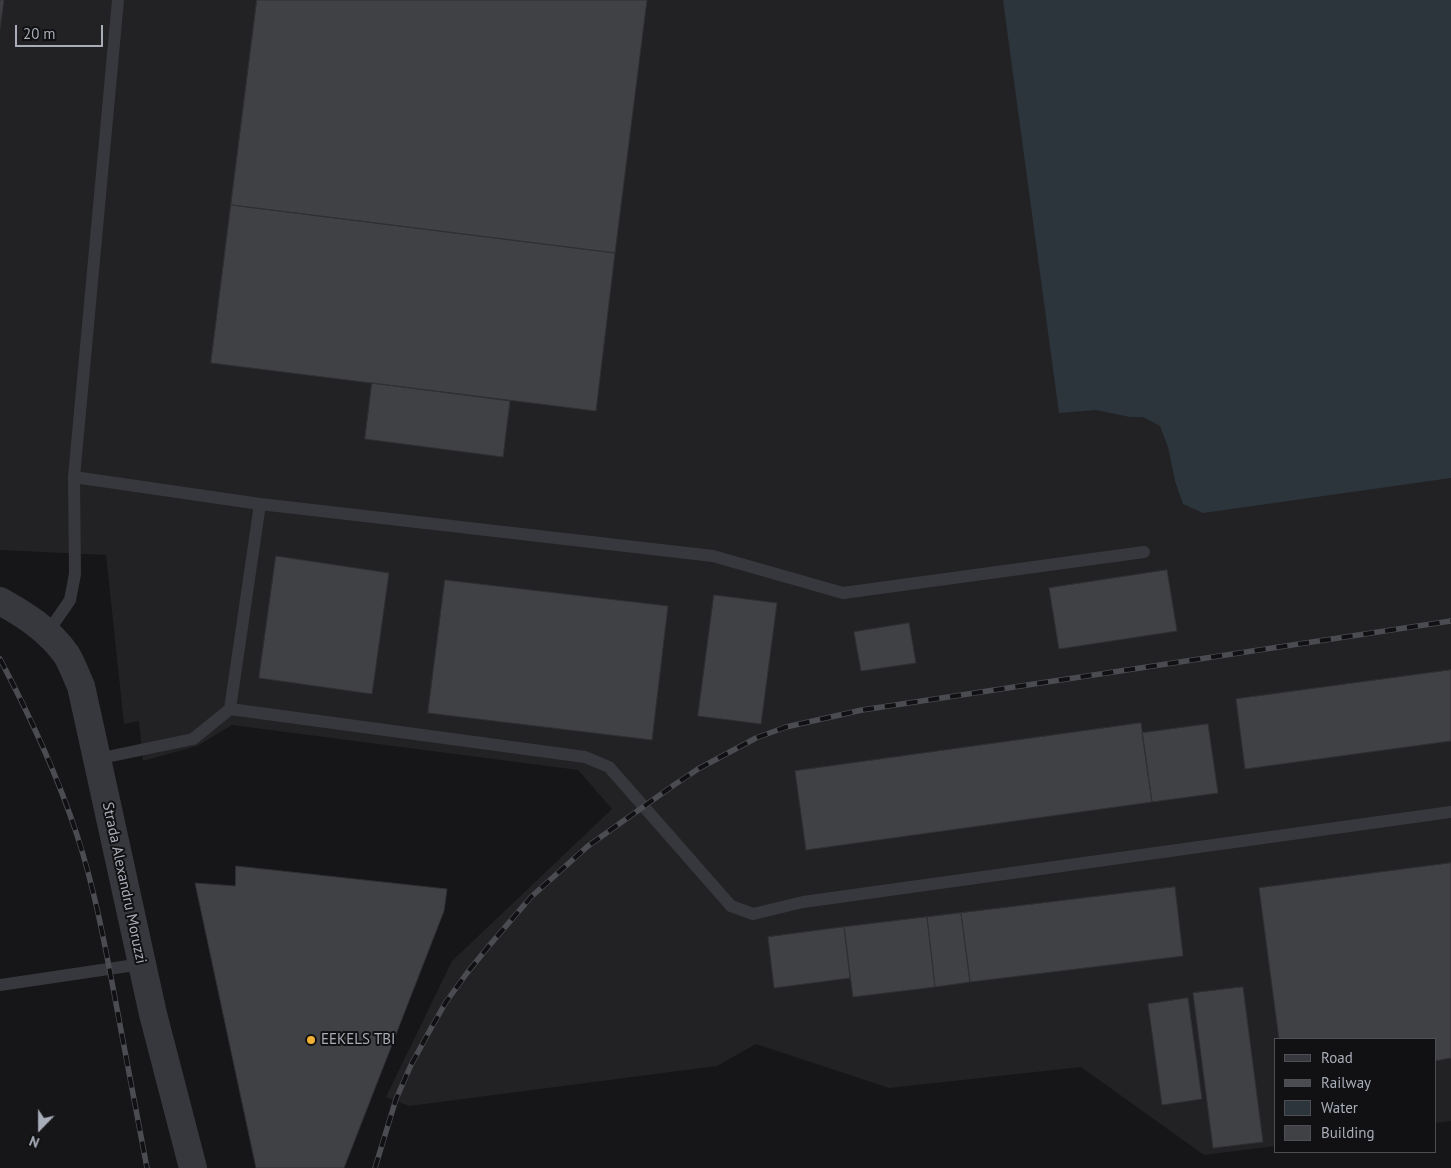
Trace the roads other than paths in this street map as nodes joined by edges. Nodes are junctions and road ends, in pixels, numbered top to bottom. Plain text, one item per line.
1 (118, 0) edge
2 (74, 477) junction
3 (260, 504) junction
4 (1144, 552) dead end
5 (0, 601) edge
6 (48, 632) junction
7 (230, 709) junction
8 (97, 758) junction
9 (1451, 812) edge
10 (142, 964) junction
11 (0, 984) edge
12 (193, 1168) edge

1 - 2 lane
2 - 3 lane
2 - 6 lane
3 - 4 lane
3 - 7 lane
5 - 6 street, Strada Alexandru Moruzzi
6 - 8 street, Strada Alexandru Moruzzi
7 - 8 lane
7 - 9 lane
8 - 10 street, Strada Alexandru Moruzzi
10 - 11 lane
10 - 12 street, Strada Alexandru Moruzzi

